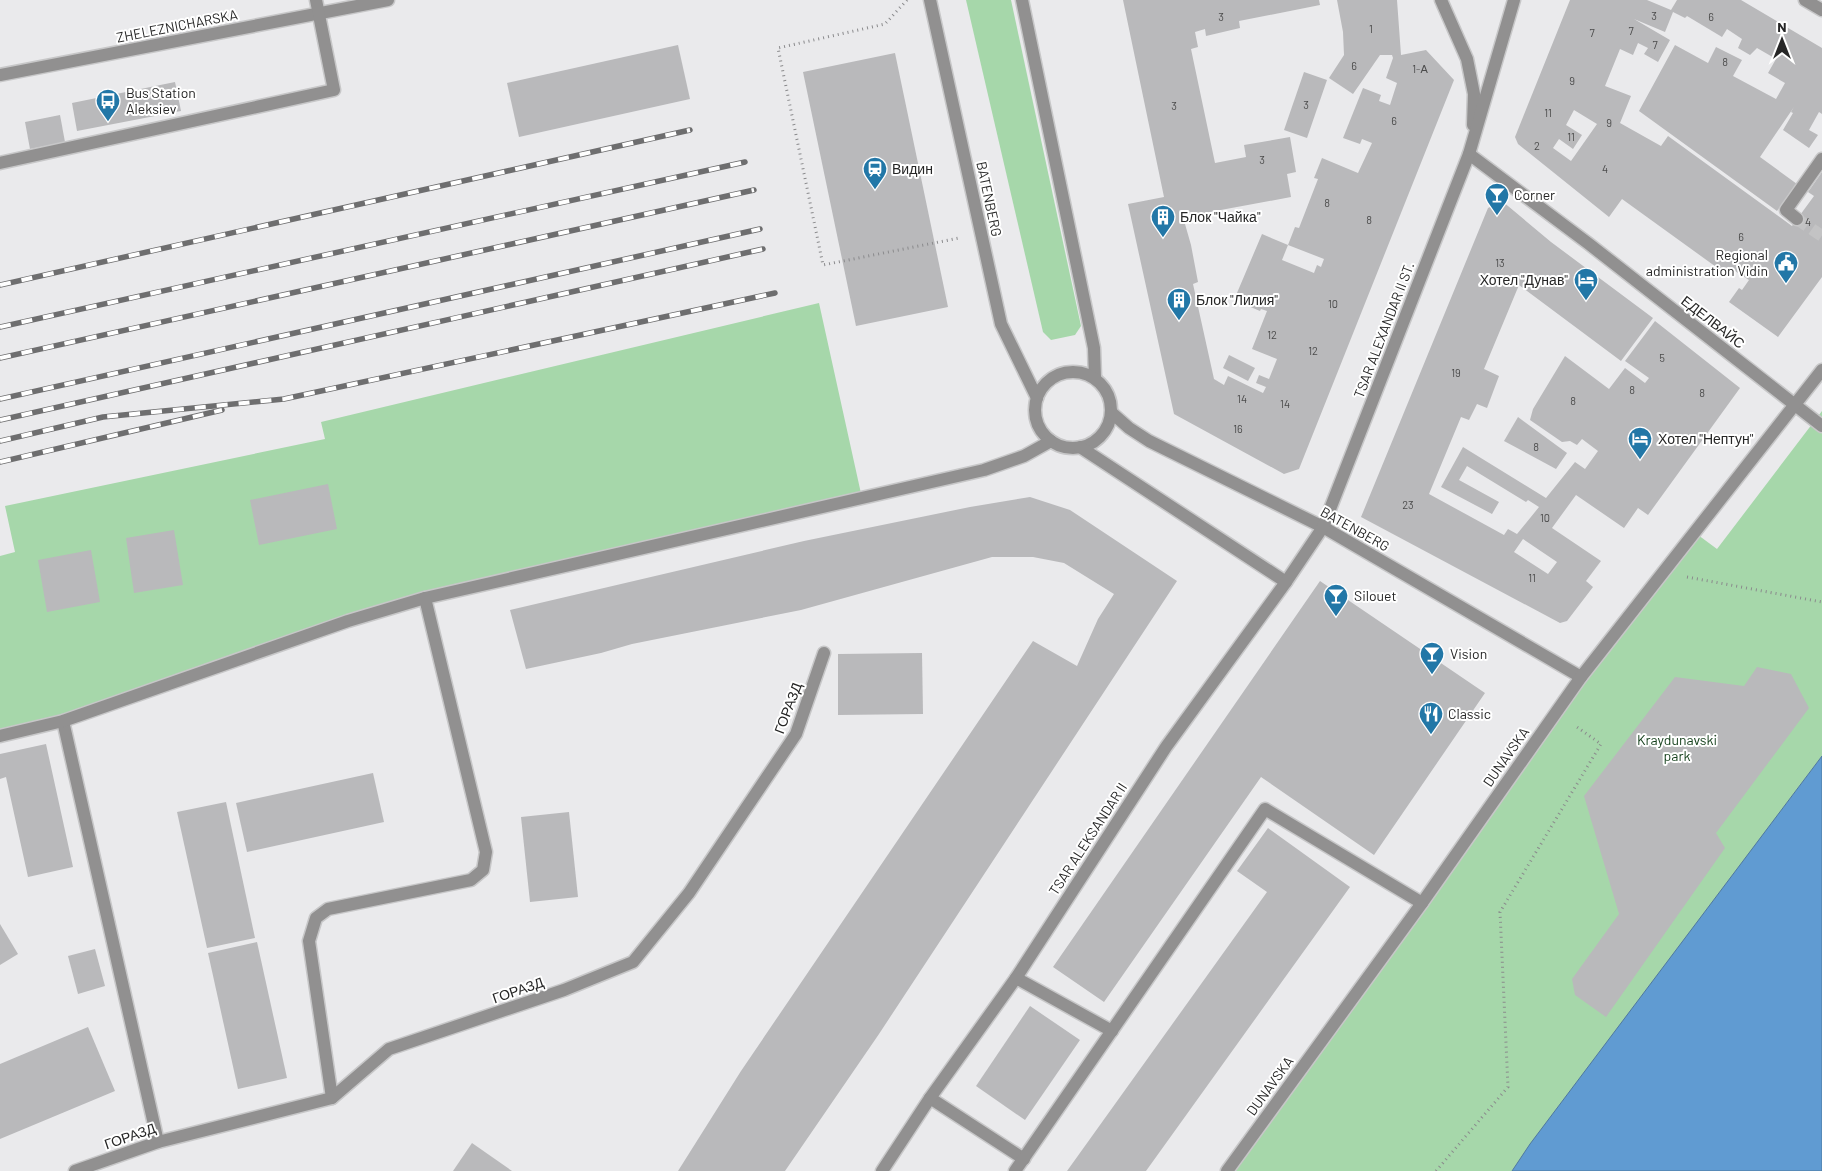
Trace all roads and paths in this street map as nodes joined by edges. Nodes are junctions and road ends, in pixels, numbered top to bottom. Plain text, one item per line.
1 (316, 0) edge
2 (388, 0) edge
3 (908, 0) edge
4 (930, 0) edge
5 (1022, 0) edge
6 (1441, 0) edge
7 (1514, 0) edge
8 (1805, 0) edge
9 (1822, 10) edge
10 (319, 14) junction
11 (0, 75) edge
12 (1470, 149) junction
13 (1822, 159) edge
14 (0, 163) edge
15 (1798, 219) tunnel mouth
16 (934, 243) dead end
17 (1822, 370) edge
18 (1095, 378) junction
19 (1037, 398) junction
20 (1794, 405) junction
21 (1112, 413) junction
22 (1822, 426) edge
23 (1051, 441) junction
24 (1080, 447) junction
25 (1323, 527) junction
26 (1684, 576) dead end
27 (1286, 582) junction
28 (425, 598) junction
29 (1822, 602) edge
30 (824, 653) dead end
31 (1581, 677) junction
32 (1556, 712) junction
33 (62, 721) junction
34 (0, 736) edge
35 (1422, 903) junction
36 (1016, 978) junction
37 (1112, 1031) junction
38 (332, 1098) junction
39 (930, 1098) junction
40 (158, 1142) junction
41 (1024, 1159) junction
42 (75, 1171) edge
43 (882, 1171) edge
44 (1015, 1171) edge
45 (1227, 1171) edge
46 (1436, 1171) edge

1 - 10 street
2 - 10 street, ZHELEZNICHARSKA
3 - 16 path
4 - 19 street, BATENBERG
5 - 18 street
6 - 12 street
7 - 12 street
8 - 9 street
10 - 11 street, ZHELEZNICHARSKA
10 - 14 street
12 - 20 street, ЕДЕЛВАЙС
12 - 25 street, TSAR ALEXANDAR II ST.
13 - 15 street
17 - 20 street, DUNAVSKA
18 - 19 street
18 - 21 street
19 - 23 street
20 - 22 street, ЕДЕЛВАЙС
20 - 31 street, DUNAVSKA
21 - 24 street
21 - 25 street, BATENBERG
23 - 24 street
23 - 28 street
24 - 27 street
25 - 27 street, TSAR ALEKSANDAR II
25 - 31 street, BATENBERG
26 - 29 path
27 - 36 street, TSAR ALEKSANDAR II
28 - 33 street
28 - 38 street
30 - 38 street, ГОРАЗД
31 - 32 street, DUNAVSKA
32 - 35 street, DUNAVSKA
32 - 46 path
33 - 34 street
33 - 40 street
35 - 37 street
35 - 45 street, DUNAVSKA
36 - 37 street
36 - 39 street, TSAR ALEKSANDAR II
37 - 41 street
38 - 40 street, ГОРАЗД
39 - 41 street
39 - 43 street, TSAR ALEKSANDAR II
40 - 42 street, ГОРАЗД
41 - 44 street

